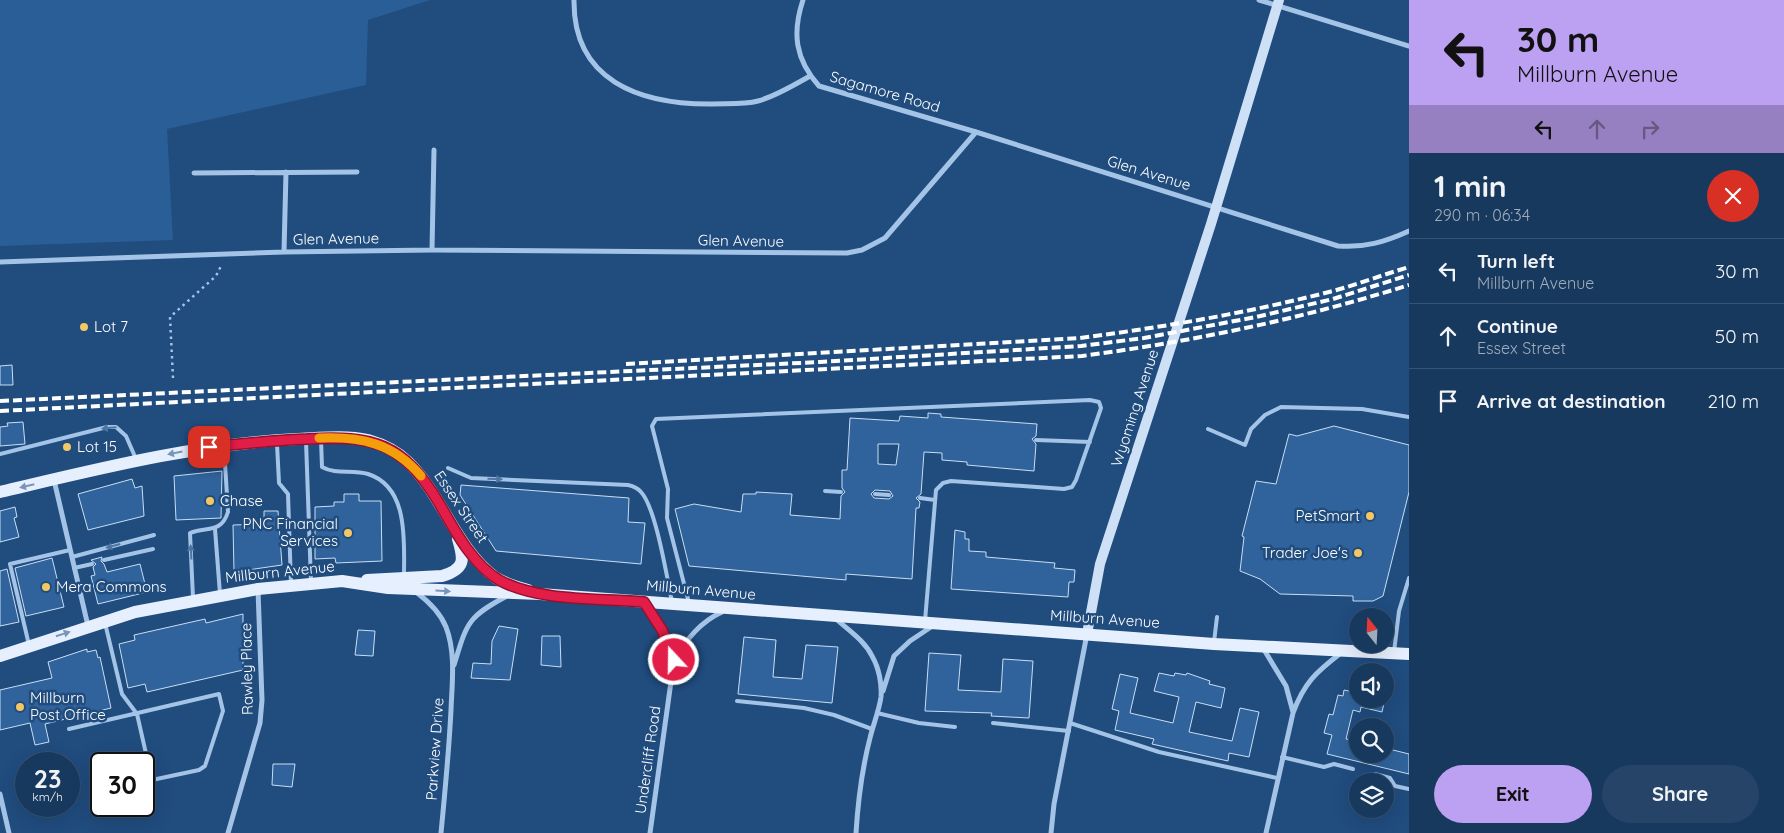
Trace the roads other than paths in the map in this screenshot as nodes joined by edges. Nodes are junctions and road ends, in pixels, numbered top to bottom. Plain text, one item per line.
1 (574, 0) edge
2 (803, 0) edge
3 (1259, 0) edge
4 (1278, 3) edge
5 (1409, 46) edge
6 (810, 76) junction
7 (976, 132) junction
8 (434, 150) dead end
9 (286, 172) junction
10 (357, 172) dead end
11 (194, 173) dead end
12 (1216, 206) junction
13 (1409, 231) edge
14 (432, 250) junction
15 (284, 252) junction
16 (0, 262) edge
17 (1409, 417) edge
18 (1208, 429) dead end
19 (320, 438) junction
20 (306, 439) junction
21 (277, 440) junction
22 (1036, 440) dead end
23 (1090, 442) junction
24 (224, 446) junction
25 (0, 454) edge
26 (136, 461) junction
27 (448, 468) dead end
28 (54, 479) junction
29 (825, 490) dead end
30 (0, 492) edge
31 (841, 492) dead end
32 (875, 494) dead end
33 (888, 496) dead end
34 (920, 498) dead end
35 (935, 500) junction
36 (215, 529) junction
37 (457, 534) junction
38 (154, 535) dead end
39 (153, 549) dead end
40 (70, 550) junction
41 (72, 557) junction
42 (104, 560) dead end
43 (92, 564) dead end
44 (74, 568) junction
45 (404, 578) junction
46 (1409, 578) edge
47 (342, 581) junction
48 (311, 584) junction
49 (291, 586) junction
50 (258, 589) junction
51 (414, 590) junction
52 (510, 594) junction
53 (540, 594) junction
54 (220, 595) junction
55 (194, 600) junction
56 (644, 602) junction
57 (673, 604) junction
58 (690, 606) junction
59 (728, 609) junction
60 (832, 616) junction
61 (1217, 617) dead end
62 (105, 621) junction
63 (925, 623) junction
64 (948, 625) junction
65 (88, 626) junction
66 (1087, 634) junction
67 (1214, 644) junction
68 (29, 645) junction
69 (1262, 647) junction
70 (1342, 652) junction
71 (1394, 654) junction
72 (1409, 654) edge
73 (0, 656) edge
74 (674, 660) junction
75 (453, 668) junction
76 (881, 698) junction
77 (737, 700) dead end
78 (877, 713) junction
79 (1293, 713) junction
80 (137, 714) junction
81 (993, 723) dead end
82 (1070, 723) junction
83 (955, 727) dead end
84 (69, 729) dead end
85 (872, 729) junction
86 (1068, 731) junction
87 (1282, 758) junction
88 (1353, 768) dead end
89 (1277, 778) junction
90 (1394, 784) edge
91 (1409, 790) edge
92 (0, 794) edge
93 (9, 833) edge
94 (228, 833) edge
95 (440, 833) edge
96 (650, 833) edge
97 (856, 833) edge
98 (1051, 833) edge
99 (1266, 833) edge

1 - 6 street
2 - 6 street, Sagamore Road
3 - 4 street
4 - 5 street
4 - 12 main road, Wyoming Avenue
6 - 7 street, Sagamore Road
7 - 12 street, Glen Avenue
7 - 14 street, Glen Avenue
8 - 14 street
9 - 10 street
9 - 11 street
9 - 15 street
12 - 13 street, Glen Avenue
12 - 66 main road, Wyoming Avenue
14 - 15 street, Glen Avenue
15 - 16 street, Glen Avenue
17 - 18 lane
19 - 20 main road, Essex Street
19 - 37 main road, Essex Street
19 - 45 lane
20 - 21 main road, Essex Street
20 - 48 lane
21 - 24 main road, Essex Street
21 - 49 lane
22 - 23 lane
23 - 35 lane
23 - 58 lane
24 -> 26 main road, Essex Street
24 - 36 lane
26 -> 25 lane
26 - 28 main road, Essex Street
27 -> 57 lane
28 -> 30 main road, Essex Street
28 - 40 street
29 - 31 lane
32 - 33 lane
34 - 35 lane
35 - 63 lane
36 - 54 lane
55 -> 36 lane
37 - 45 main road
37 - 53 main road, Essex Street
38 -> 41 lane
39 - 42 lane
40 - 41 street
40 - 68 lane
41 - 44 street
43 - 44 lane
44 - 65 street
45 - 47 main road
46 - 71 lane
47 - 48 main road, Millburn Avenue
47 - 51 main road, Millburn Avenue
48 - 49 main road, Millburn Avenue
49 - 50 main road, Millburn Avenue
50 - 54 main road, Millburn Avenue
50 - 94 street, Rawley Place
51 -> 52 main road, Millburn Avenue
51 - 75 street, Parkview Drive
52 - 53 main road, Millburn Avenue
52 - 75 street, Parkview Drive
53 - 56 main road, Millburn Avenue
54 - 55 main road, Millburn Avenue
55 - 62 main road, Millburn Avenue
56 - 57 main road, Millburn Avenue
56 - 74 street, Undercliff Road
57 - 58 main road, Millburn Avenue
58 - 59 main road, Millburn Avenue
59 - 60 main road, Millburn Avenue
59 - 74 street, Undercliff Road
60 - 63 main road, Millburn Avenue
60 - 76 street
61 - 67 lane
62 - 65 main road, Millburn Avenue
62 - 80 lane
63 - 64 main road, Millburn Avenue
64 - 66 main road, Millburn Avenue
64 - 76 street
68 -> 65 main road, Millburn Avenue
66 - 67 main road, Millburn Avenue
66 - 82 street, Wyoming Avenue
67 - 69 main road, Millburn Avenue
68 - 73 main road, Millburn Avenue
69 - 70 main road, Millburn Avenue
69 - 79 street
70 - 71 main road, Millburn Avenue
70 - 79 street
71 - 72 main road, Millburn Avenue
74 - 96 street, Undercliff Road
75 - 95 street, Parkview Drive
76 - 78 street
77 - 85 lane
78 - 83 lane
78 - 85 street
79 - 87 street
80 - 80 lane
80 - 84 lane
81 - 86 lane
82 - 86 street, Wyoming Avenue
82 - 89 lane
85 - 97 street
86 - 98 street, Wyoming Avenue
87 - 88 lane
87 - 89 street
89 - 99 street
90 - 91 lane
92 - 93 street

